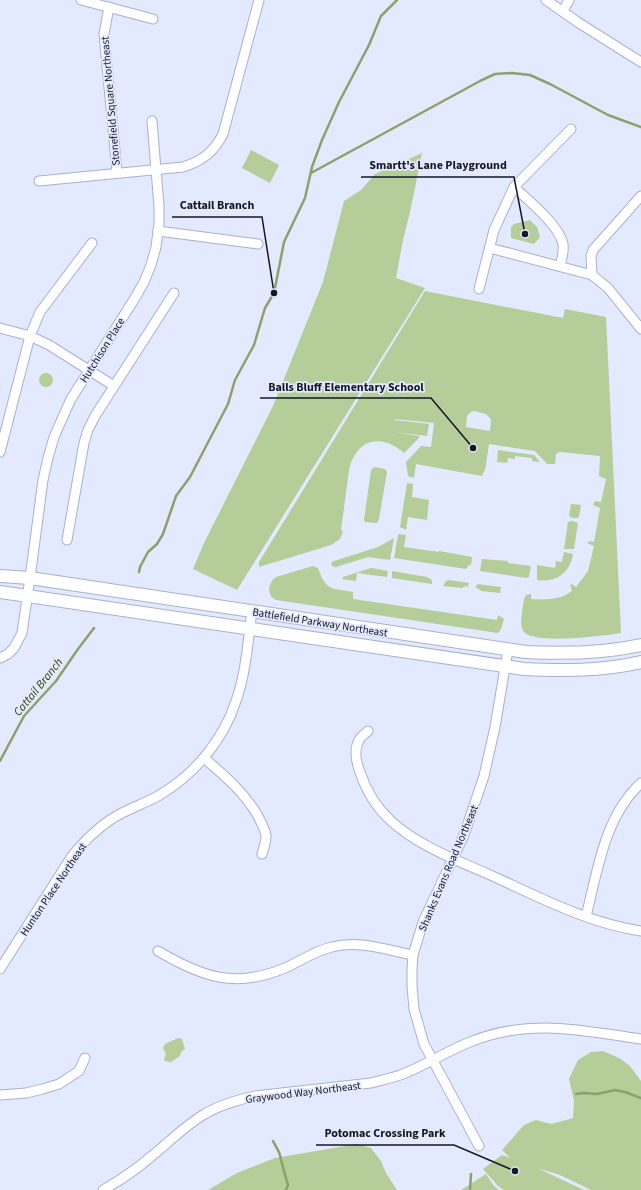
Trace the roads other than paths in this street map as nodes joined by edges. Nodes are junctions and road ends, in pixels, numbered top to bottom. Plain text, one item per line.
1 (81, 0) edge
2 (259, 0) edge
3 (546, 0) edge
4 (569, 0) edge
5 (109, 7) junction
6 (563, 11) junction
7 (153, 19) dead end
8 (641, 62) edge
9 (152, 121) dead end
10 (571, 129) dead end
11 (156, 169) junction
12 (117, 172) junction
13 (39, 180) dead end
14 (514, 186) junction
15 (641, 196) edge
16 (158, 231) junction
17 (92, 243) dead end
18 (258, 244) dead end
19 (490, 248) junction
20 (560, 266) junction
21 (592, 275) junction
22 (479, 289) dead end
23 (174, 293) dead end
24 (0, 328) edge
25 (641, 329) edge
26 (30, 336) junction
27 (88, 370) junction
28 (114, 386) junction
29 (0, 452) edge
30 (67, 540) dead end
31 (0, 576) edge
32 (30, 578) junction
33 (0, 592) edge
34 (28, 596) junction
35 (252, 611) junction
36 (250, 628) junction
37 (641, 645) edge
38 (508, 650) junction
39 (0, 658) edge
40 (641, 662) edge
41 (505, 666) junction
42 (368, 731) dead end
43 (204, 758) junction
44 (641, 783) edge
45 (262, 854) dead end
46 (454, 859) junction
47 (586, 916) junction
48 (641, 931) edge
49 (158, 951) dead end
50 (413, 955) junction
51 (0, 969) edge
52 (641, 1039) edge
53 (85, 1058) dead end
54 (432, 1060) junction
55 (0, 1095) edge
56 (479, 1146) dead end
57 (103, 1190) edge

1 - 5 street
2 - 11 street, Stonefield Square Northeast
3 - 6 street
4 - 6 street
5 - 7 street
5 - 12 street, Stonefield Square Northeast
6 - 8 street
9 - 11 street, Hutchison Place
10 - 14 street
11 - 12 street, Stonefield Square Northeast
11 - 16 street, Hutchison Place
12 - 13 street, Stonefield Square Northeast
14 - 19 street
14 - 20 street
15 - 21 street
16 - 18 street
16 - 27 street, Hutchison Place
17 - 26 street
19 - 20 street
19 - 22 street
20 - 21 street
21 - 25 street
23 - 28 street
24 - 26 street
26 - 27 street
26 - 29 street
27 - 28 street
27 - 32 street, Hutchison Place
28 - 30 street
31 - 32 main road, Battlefield Parkway Northeast
32 - 34 street, Hutchison Place
32 - 35 main road, Battlefield Parkway Northeast
33 - 34 main road, Battlefield Parkway Northeast
34 - 36 main road, Battlefield Parkway Northeast
34 - 39 street, Hutchison Place
35 - 36 street, Hunton Place Northeast
35 - 38 main road, Battlefield Parkway Northeast
36 - 41 main road, Battlefield Parkway Northeast
36 - 43 street, Hunton Place Northeast
37 - 38 main road, Battlefield Parkway Northeast
38 - 41 street, Shanks Evans Road Northeast
40 - 41 main road, Battlefield Parkway Northeast
41 - 46 street, Shanks Evans Road Northeast
42 - 46 street
43 - 45 street
43 - 51 street, Hunton Place Northeast
44 - 47 street
46 - 47 street
46 - 50 street, Shanks Evans Road Northeast
47 - 48 street
49 - 50 street
50 - 54 street, Shanks Evans Road Northeast
52 - 54 street, Graywood Way Northeast
53 - 55 street
54 - 56 street, Shanks Evans Road Northeast
54 - 57 street, Graywood Way Northeast

